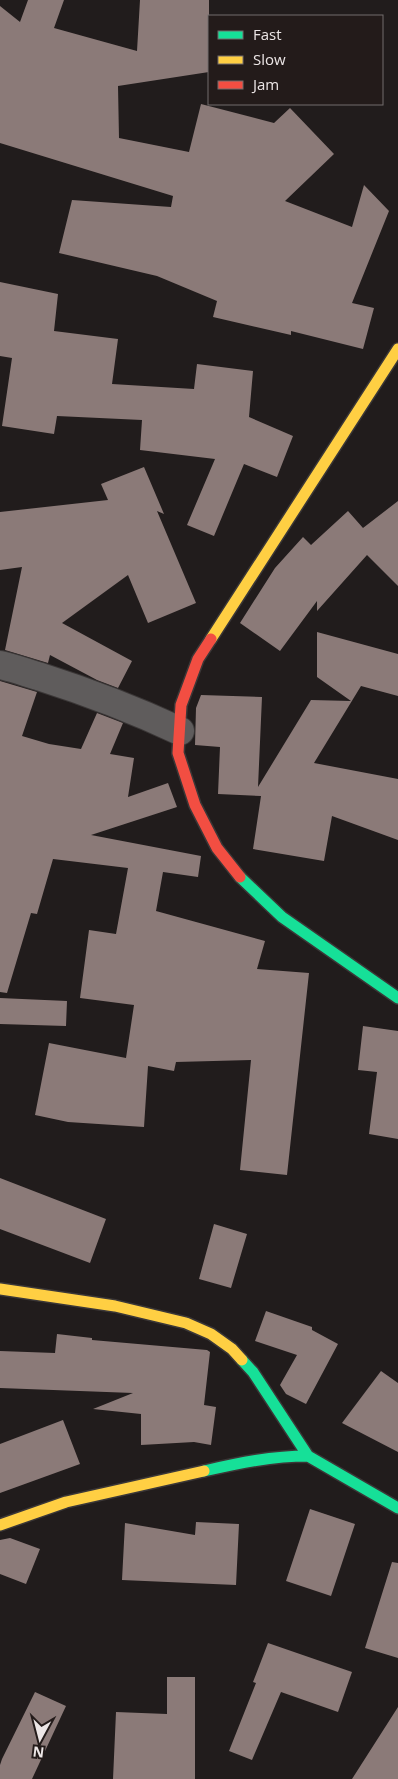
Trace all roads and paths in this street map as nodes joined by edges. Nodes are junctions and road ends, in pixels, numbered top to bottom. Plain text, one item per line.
1 (398, 349) edge
2 (0, 665) edge
3 (180, 731) junction
4 (398, 998) edge
5 (0, 1289) edge
6 (308, 1456) junction
7 (398, 1508) edge
8 (0, 1525) edge

1 - 3 street
2 - 3 street
3 - 4 street
5 - 6 street
6 - 7 street
6 - 8 street

